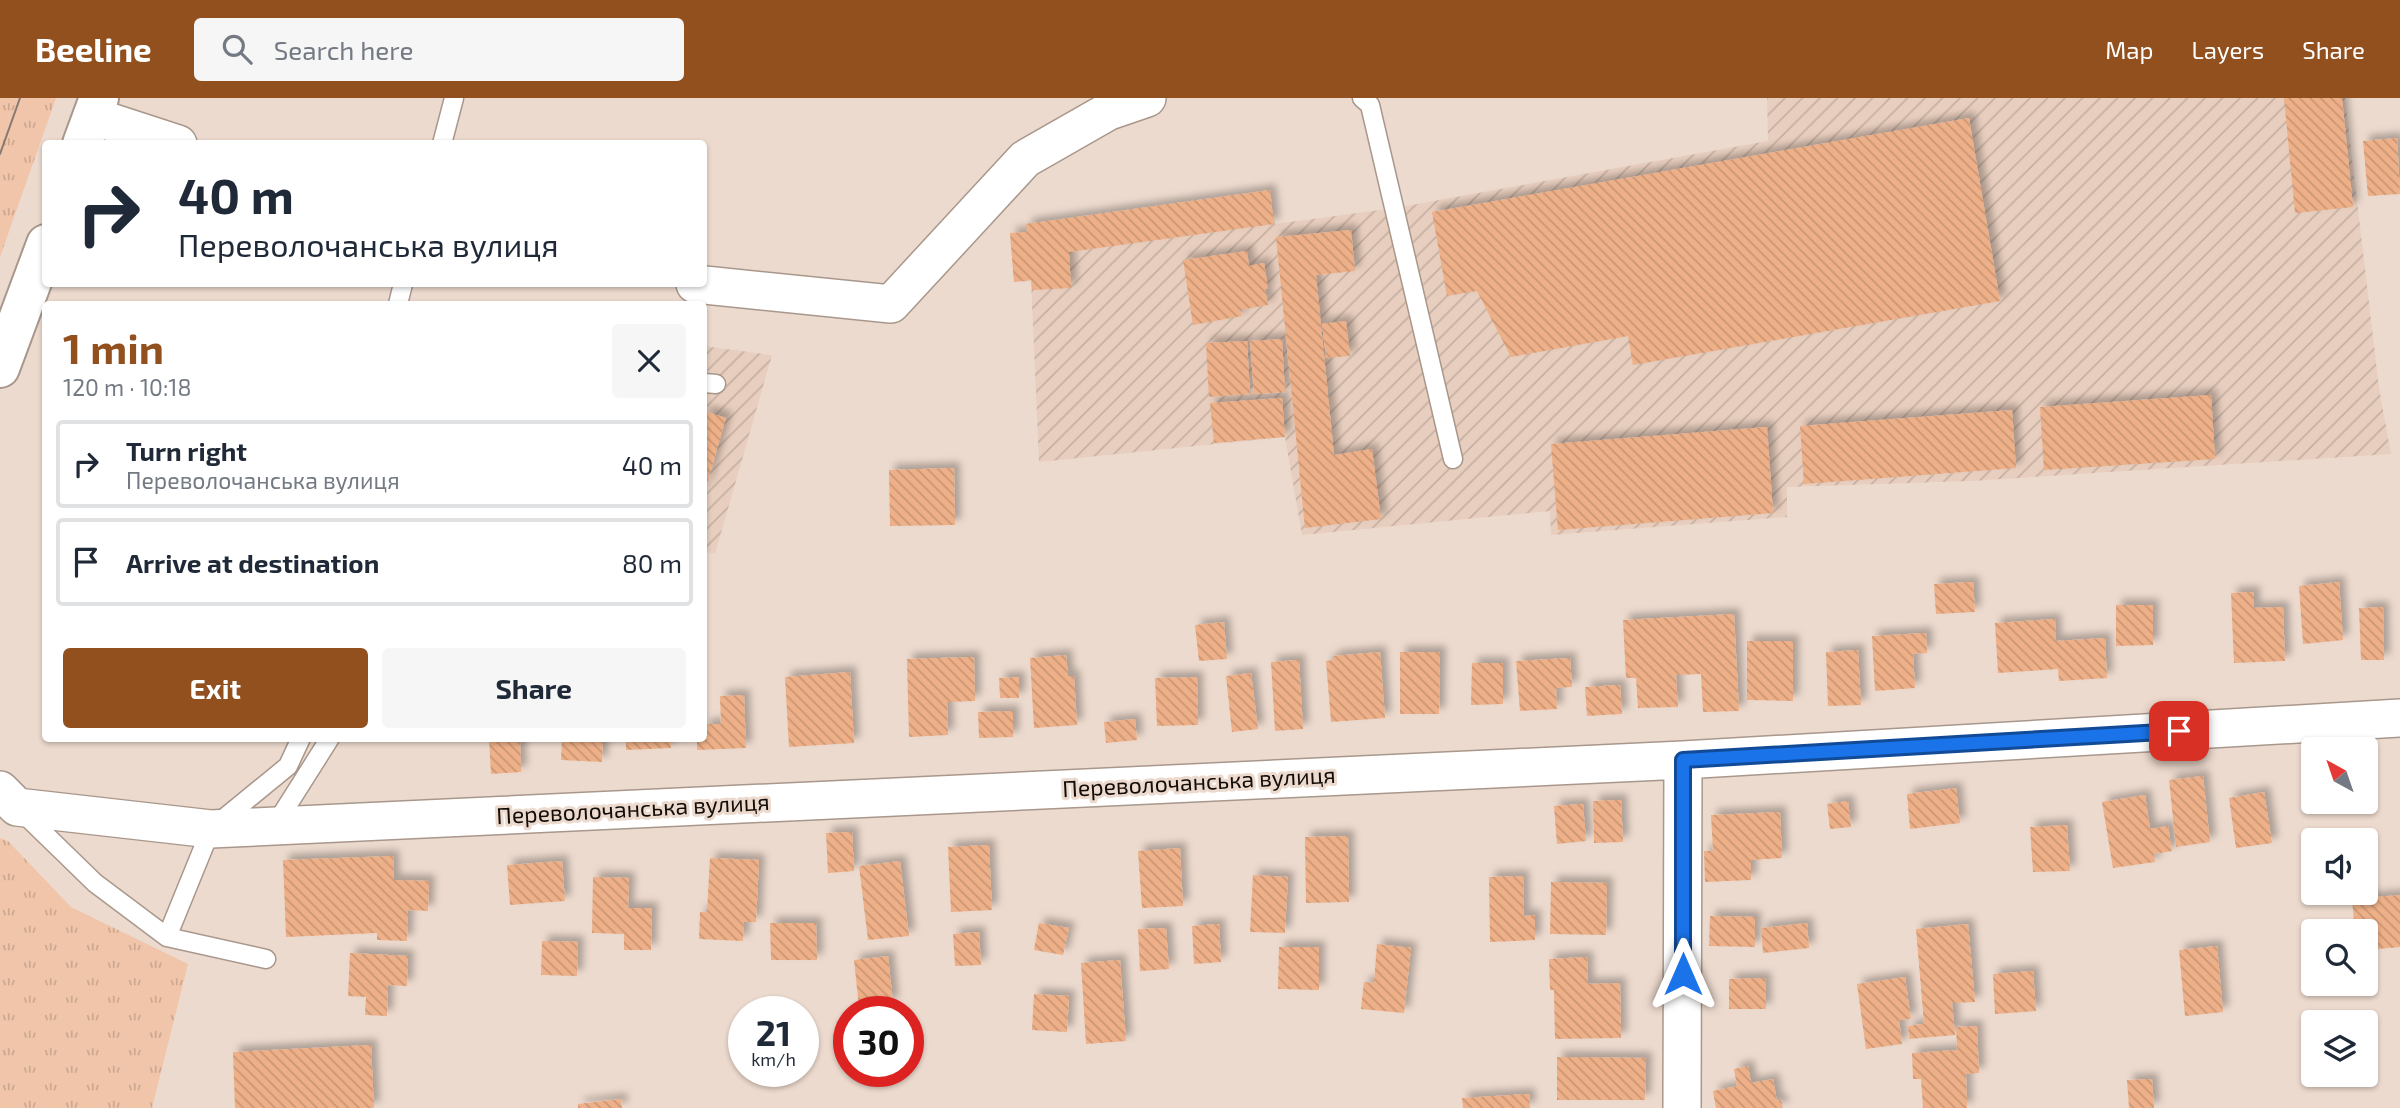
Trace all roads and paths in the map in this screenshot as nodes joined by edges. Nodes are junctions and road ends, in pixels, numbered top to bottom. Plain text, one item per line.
1 (454, 98) edge
2 (1147, 98) edge
3 (1362, 98) edge
4 (91, 119) edge
5 (164, 140) edge
6 (443, 140) edge
7 (42, 255) edge
8 (707, 285) edge
9 (0, 368) edge
10 (1453, 459) dead end
11 (2400, 718) edge
12 (299, 742) edge
13 (327, 742) edge
14 (1683, 760) junction
15 (5, 797) edge
16 (275, 825) junction
17 (211, 829) junction
18 (167, 937) junction
19 (266, 959) dead end
20 (1682, 1108) edge

1 - 6 lane
2 - 8 street
3 - 10 lane
4 - 5 street
7 - 9 highway
11 - 14 street, Переволочанська вулиця
12 - 17 lane
13 - 16 lane
14 - 16 street, Переволочанська вулиця
14 - 20 street
15 - 17 street, Переволочанська вулиця
15 - 18 lane
16 - 17 street, Переволочанська вулиця
17 - 18 lane
18 - 19 lane

